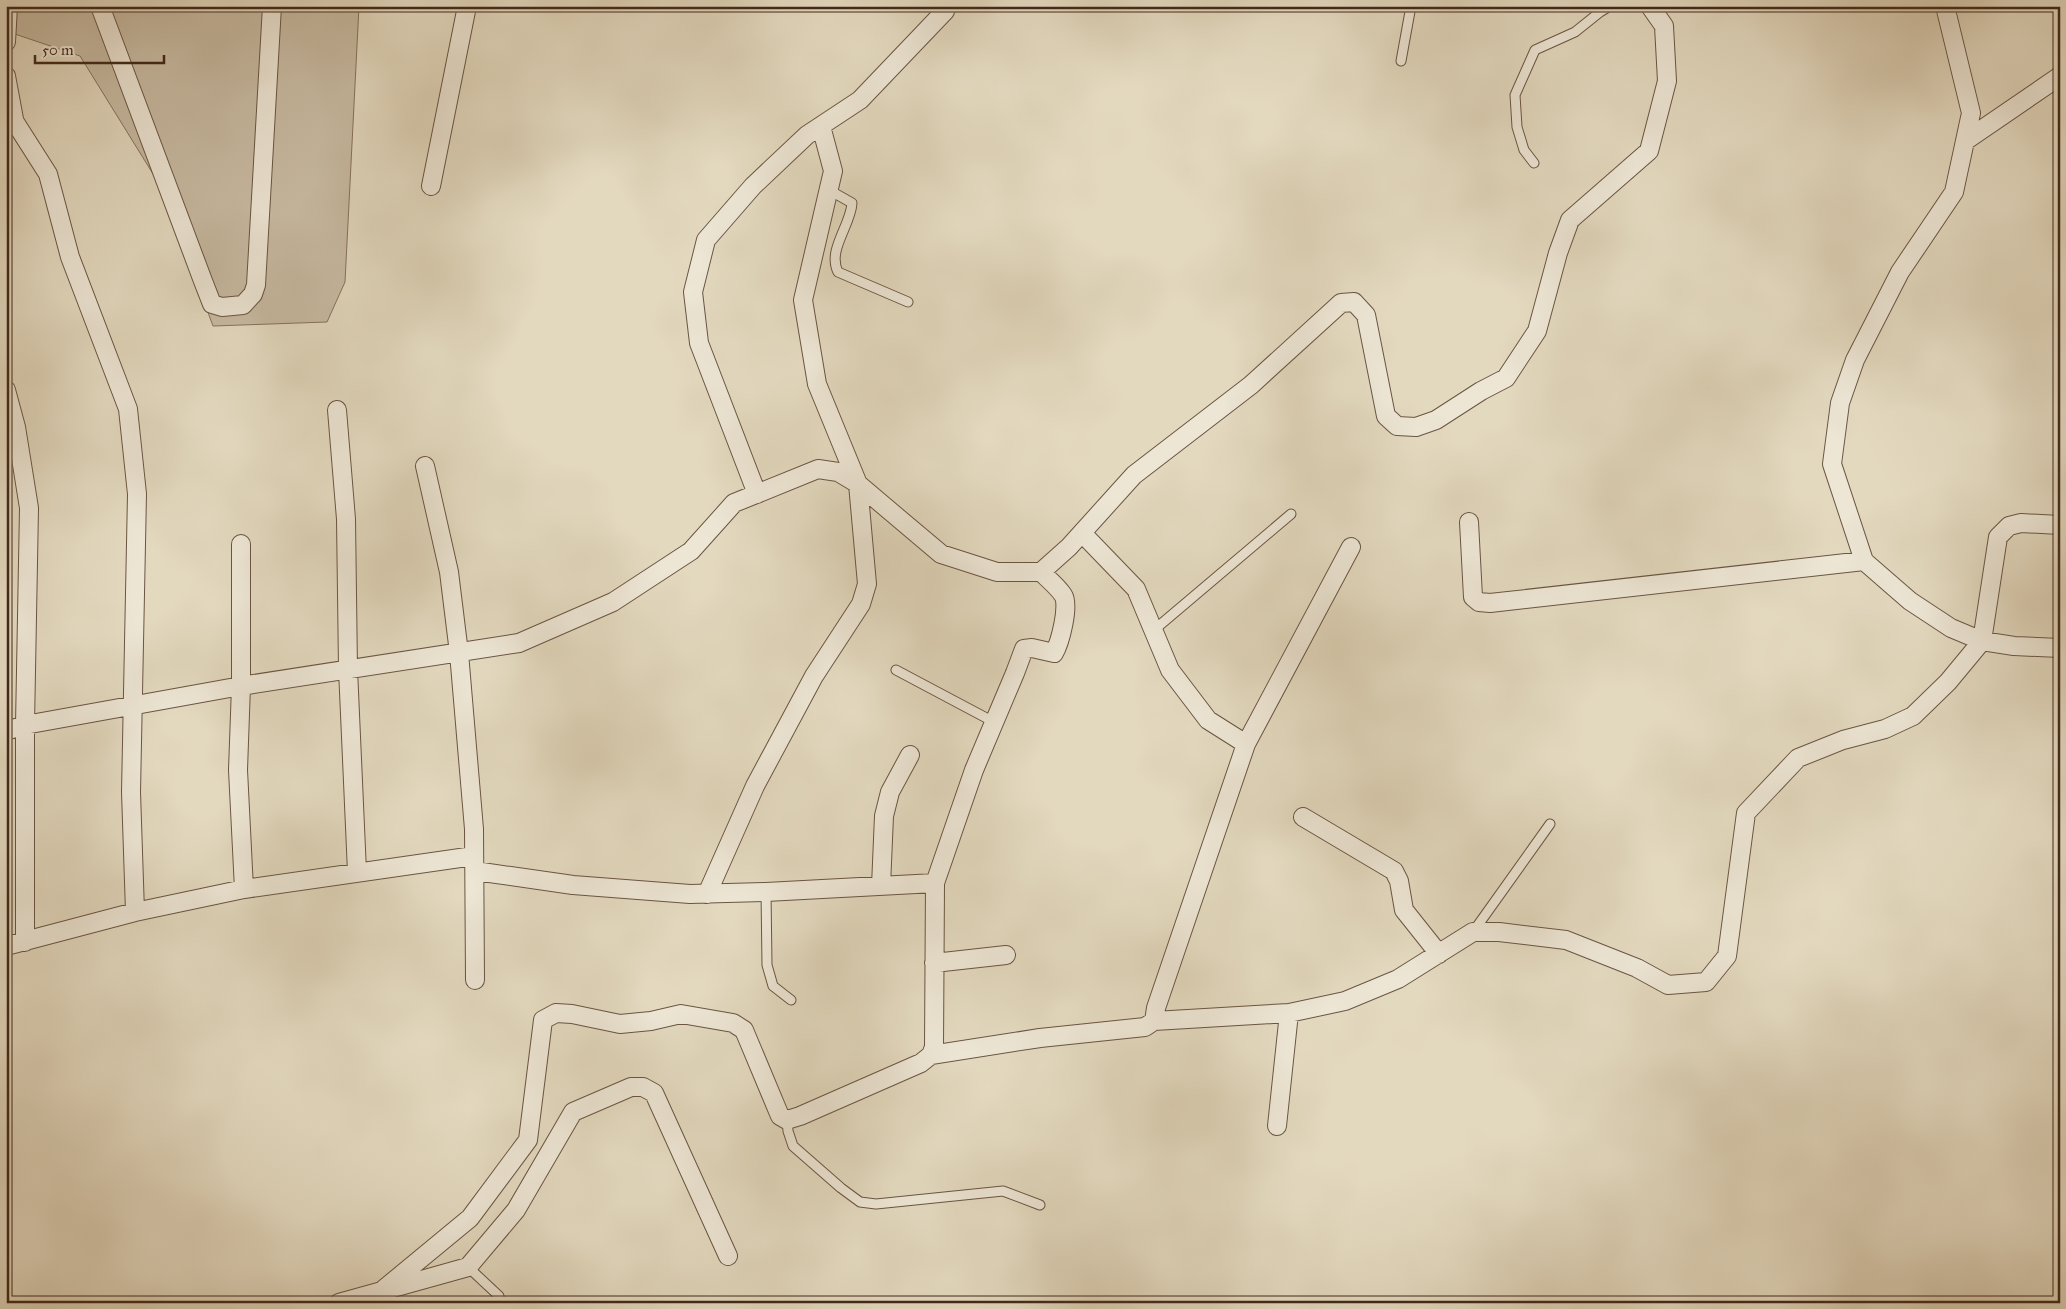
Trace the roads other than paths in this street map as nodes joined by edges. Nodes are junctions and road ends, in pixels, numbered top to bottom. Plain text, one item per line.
1 (8, 6) edge
2 (100, 6) edge
3 (272, 6) edge
4 (467, 6) edge
5 (946, 6) edge
6 (1411, 6) edge
7 (1610, 6) edge
8 (1650, 6) edge
9 (1945, 6) edge
10 (6, 42) edge
11 (1402, 61) dead end
12 (6, 76) edge
13 (2060, 76) edge
14 (10, 114) edge
15 (821, 126) junction
16 (1965, 141) junction
17 (1534, 163) dead end
18 (431, 186) dead end
19 (829, 190) junction
20 (908, 302) dead end
21 (6, 390) edge
22 (337, 410) dead end
23 (425, 466) dead end
24 (858, 484) junction
25 (756, 494) junction
26 (1291, 514) dead end
27 (1469, 522) dead end
28 (2060, 525) edge
29 (1082, 533) junction
30 (241, 544) dead end
31 (1351, 547) dead end
32 (1864, 561) junction
33 (1042, 572) junction
34 (1154, 630) junction
35 (1982, 641) junction
36 (2060, 648) edge
37 (459, 653) junction
38 (348, 669) junction
39 (896, 670) dead end
40 (241, 686) junction
41 (134, 706) junction
42 (994, 722) junction
43 (25, 725) junction
44 (6, 731) edge
45 (1246, 744) junction
46 (910, 755) dead end
47 (1303, 816) dead end
48 (1550, 824) dead end
49 (474, 864) junction
50 (357, 872) junction
51 (935, 883) junction
52 (881, 886) junction
53 (244, 889) junction
54 (766, 892) junction
55 (707, 894) junction
56 (135, 912) junction
57 (1473, 932) junction
58 (25, 942) junction
59 (6, 946) edge
60 (1438, 954) junction
61 (1006, 955) dead end
62 (934, 963) junction
63 (475, 980) dead end
64 (791, 1000) dead end
65 (1289, 1013) junction
66 (1154, 1022) junction
67 (931, 1055) junction
68 (788, 1120) junction
69 (1277, 1126) dead end
70 (1040, 1205) dead end
71 (728, 1256) dead end
72 (468, 1267) junction
73 (384, 1289) junction
74 (339, 1303) edge
75 (500, 1303) edge

1 - 10 street
2 - 3 street
4 - 18 street
5 - 15 street
6 - 11 lane
7 - 17 lane
8 - 29 street
9 - 16 street
12 - 14 street
13 - 16 street
14 - 41 street
15 - 19 street
15 - 25 street
16 - 32 street
19 - 20 lane
19 - 24 street
21 - 43 street
22 - 38 street
23 - 37 street
24 - 25 street
24 - 33 street
24 - 55 street
25 - 37 street
26 - 34 lane
27 - 32 street
28 - 35 street
29 - 33 street
29 - 34 street
30 - 40 street
31 - 45 street
32 - 35 street
33 - 42 street
34 - 45 street
35 - 36 street
35 - 57 street
37 - 38 street
37 - 49 street
38 - 40 street
38 - 50 street
39 - 42 lane
40 - 41 street
40 - 53 street
41 - 43 street
41 - 56 street
42 - 51 street
43 - 44 street
43 - 58 street
45 - 66 street
46 - 52 street
47 - 60 street
48 - 57 lane
49 - 50 street
49 - 55 street
49 - 63 street
50 - 53 street
51 - 52 street
51 - 62 street
52 - 54 street
53 - 56 street
54 - 55 street
54 - 64 lane
56 - 58 street
57 - 60 street
58 - 59 street
60 - 65 street
61 - 62 street
62 - 67 street
65 - 66 street
65 - 69 street
66 - 67 street
67 - 68 street
68 - 70 lane
68 - 73 street
71 - 72 street
72 - 73 street
72 - 75 lane
73 - 74 street

